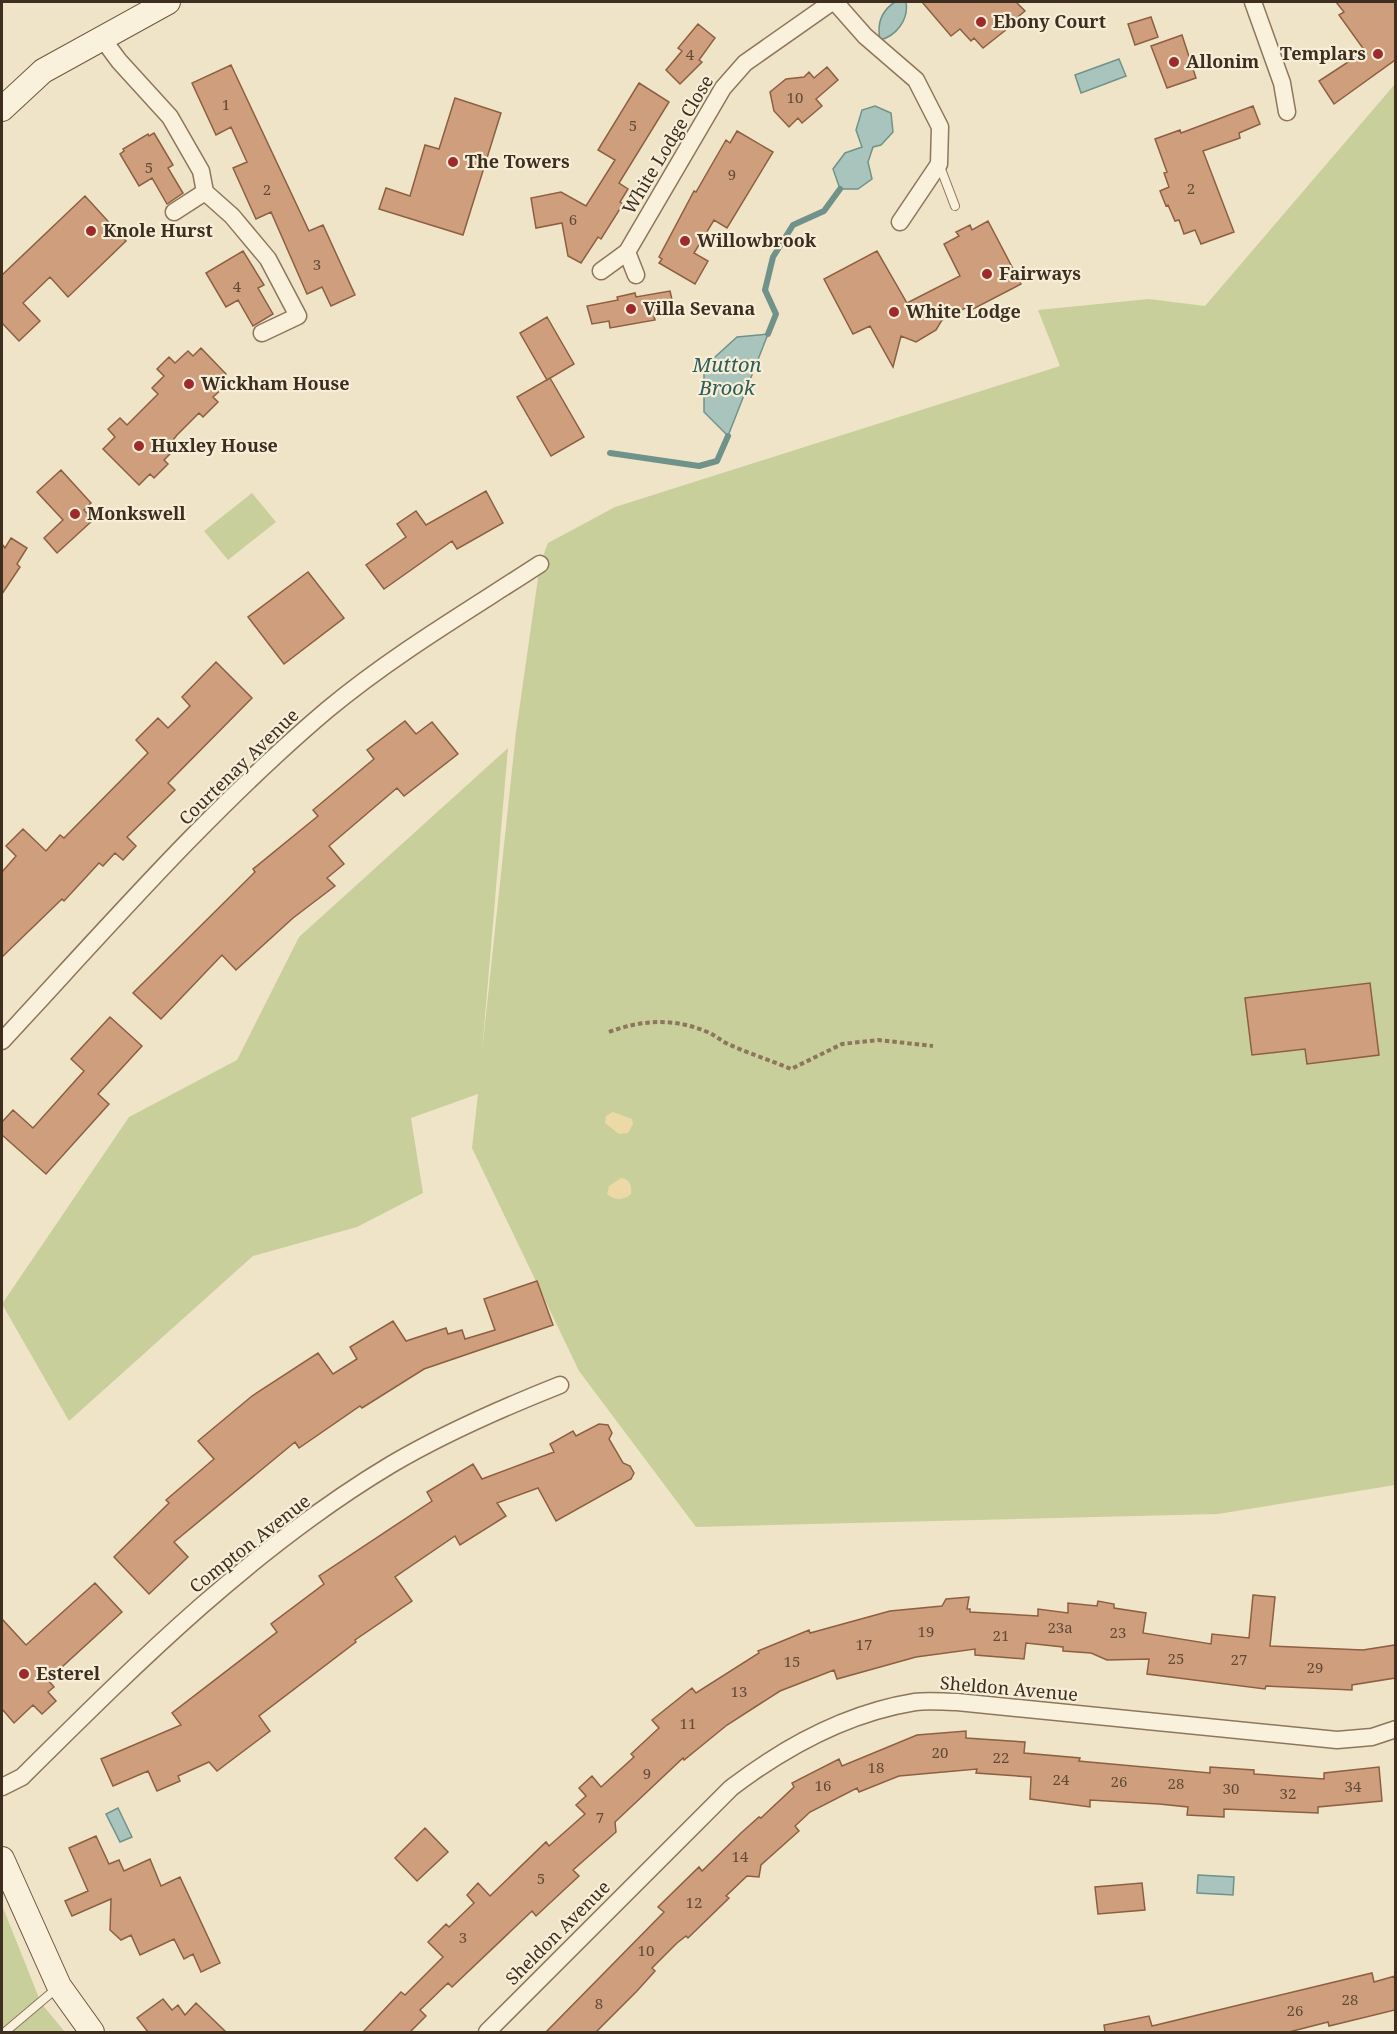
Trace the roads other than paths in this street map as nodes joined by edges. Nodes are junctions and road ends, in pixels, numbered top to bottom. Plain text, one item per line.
1 (168, 2) edge
2 (834, 2) edge
3 (1254, 2) edge
4 (102, 38) junction
5 (2, 110) edge
6 (1287, 112) dead end
7 (939, 164) junction
8 (205, 192) junction
9 (955, 206) dead end
10 (174, 212) dead end
11 (900, 222) dead end
12 (627, 252) junction
13 (601, 271) dead end
14 (636, 275) dead end
15 (262, 333) dead end
16 (540, 564) dead end
17 (2, 1041) edge
18 (560, 1385) dead end
19 (1395, 1729) edge
20 (2, 1787) edge
21 (2, 1862) edge
22 (59, 1986) junction
23 (5, 2032) edge
24 (92, 2032) edge
25 (486, 2032) edge

1 - 4 street
2 - 7 street, White Lodge Close
2 - 12 street, White Lodge Close
3 - 6 street
4 - 5 street
4 - 8 street
7 - 9 lane
7 - 11 street
8 - 10 street
8 - 15 street
12 - 13 street, White Lodge Close
12 - 14 street
16 - 17 street, Courtenay Avenue
18 - 20 street, Compton Avenue
19 - 25 street, Sheldon Avenue
21 - 22 street
22 - 23 lane
22 - 24 street

